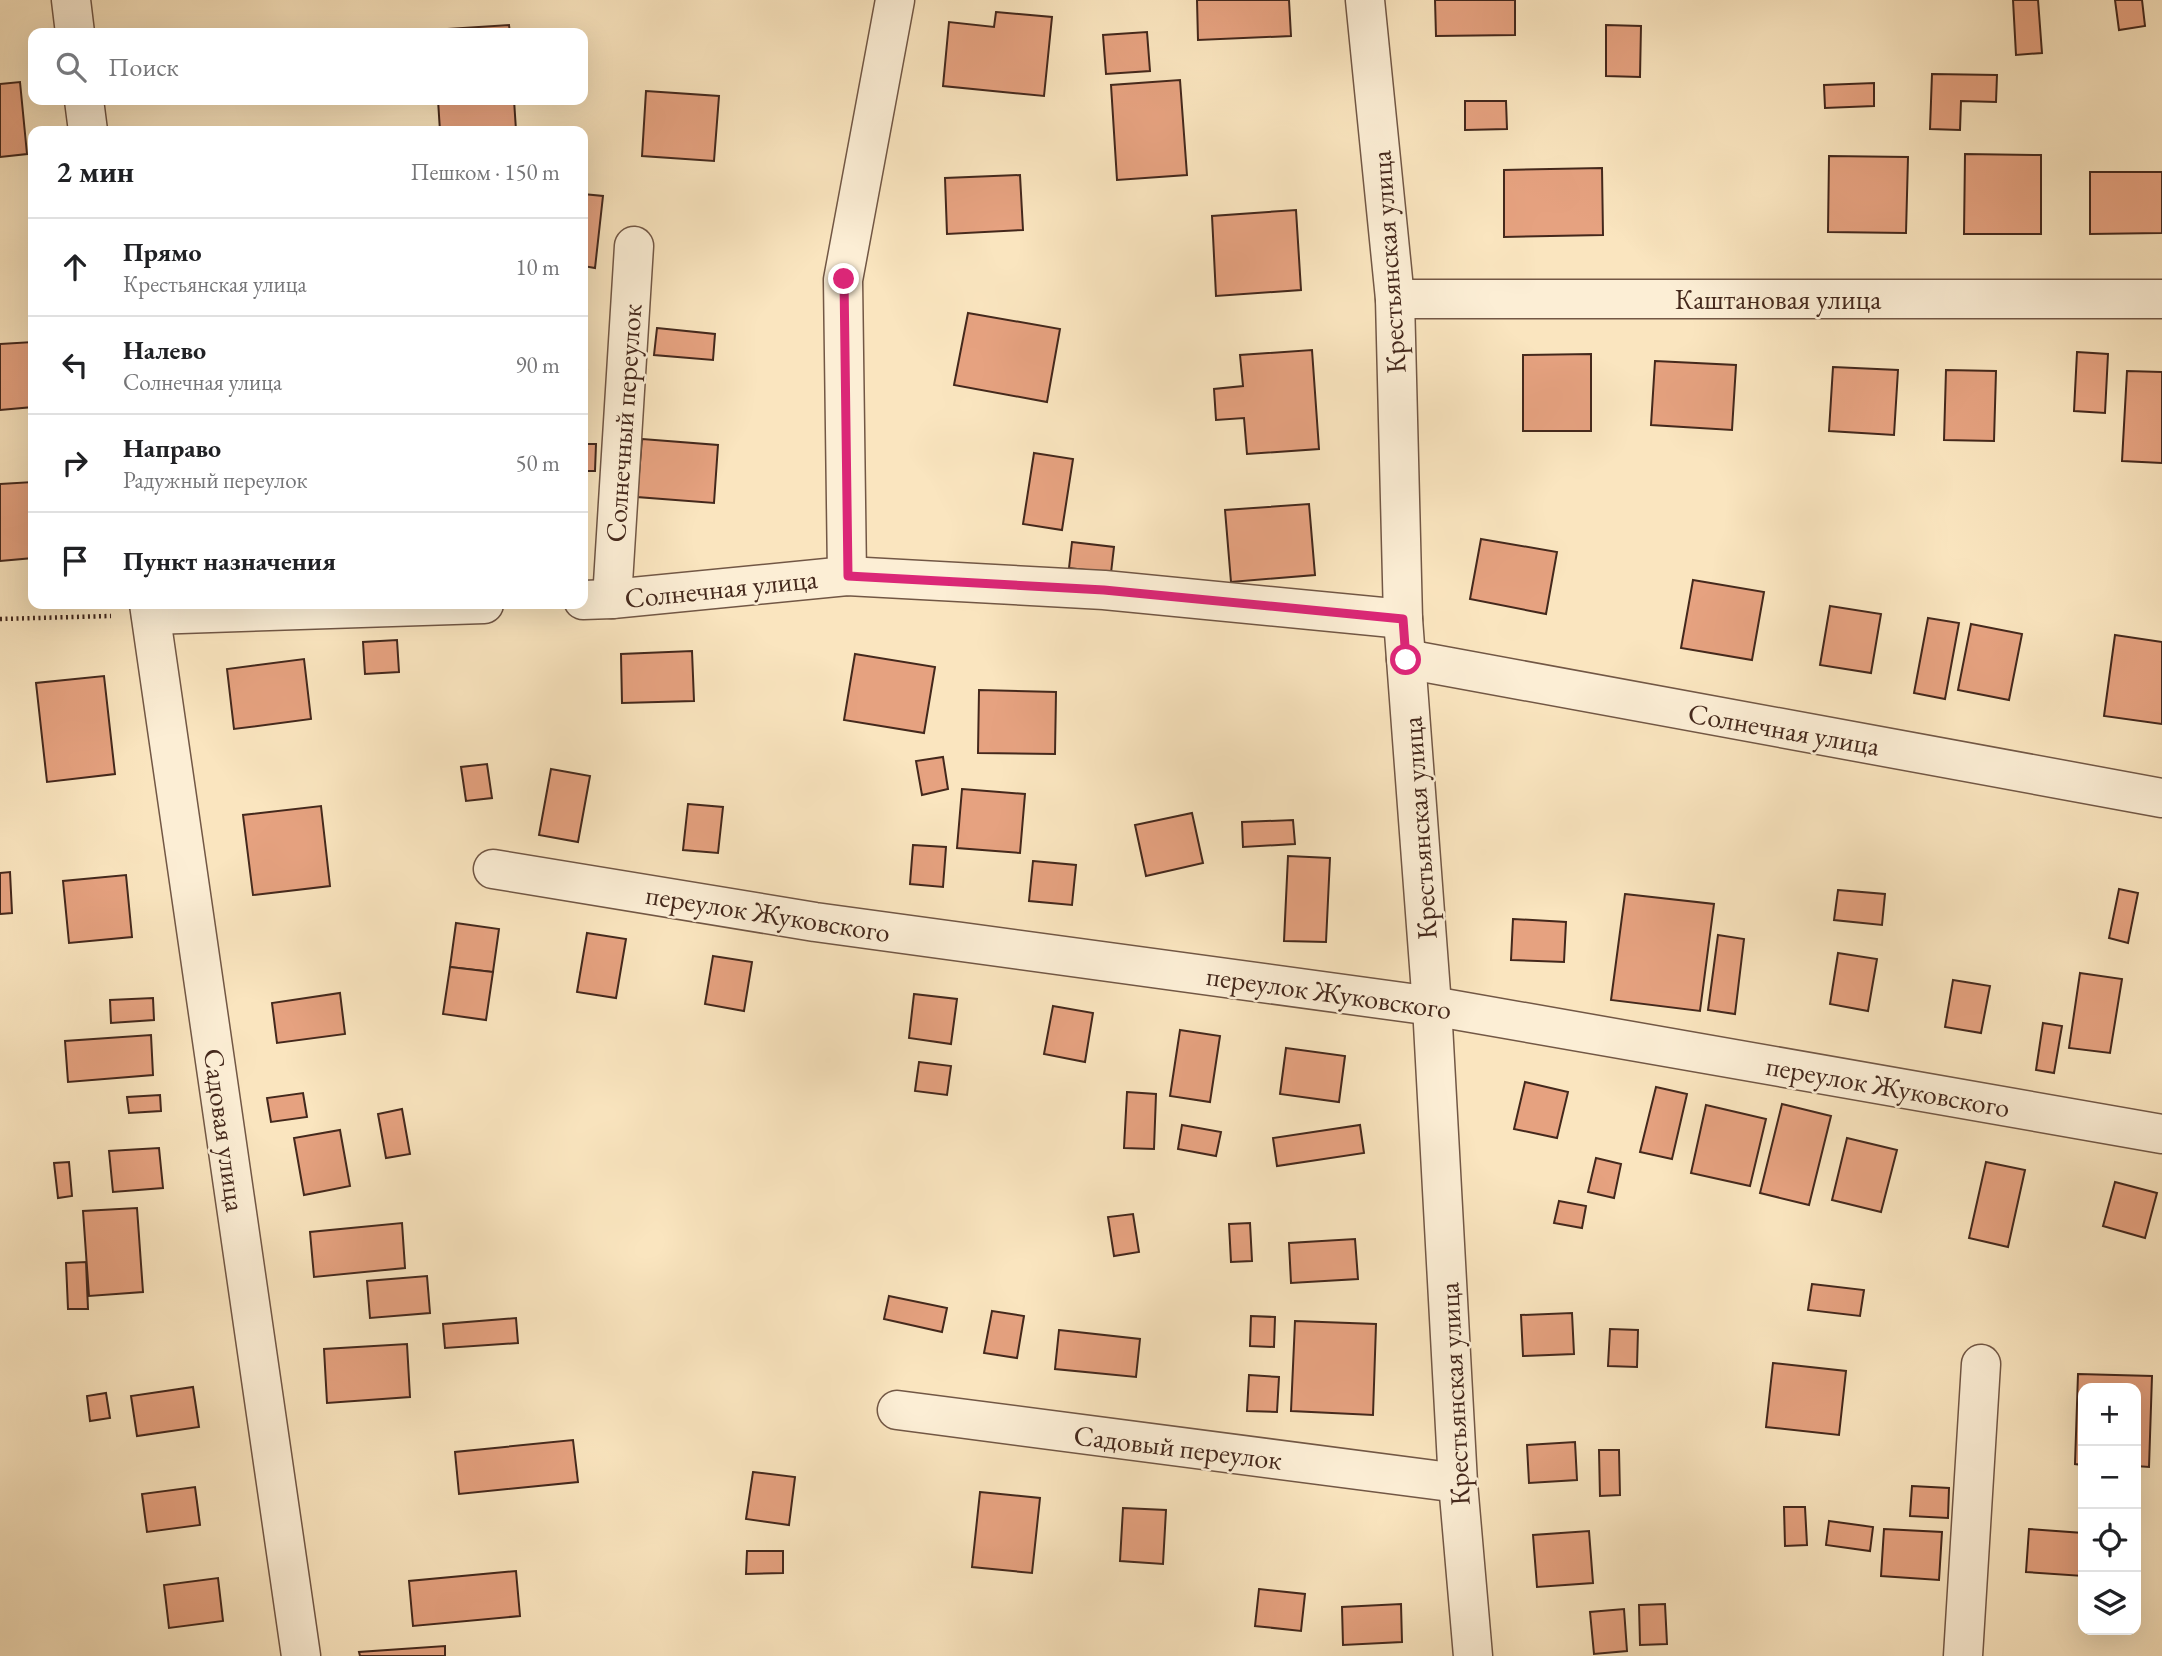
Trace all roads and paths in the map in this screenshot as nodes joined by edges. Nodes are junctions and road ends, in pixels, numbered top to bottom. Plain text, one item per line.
1 (71, 0) edge
2 (895, 0) edge
3 (1365, 0) edge
4 (74, 28) edge
5 (85, 105) edge
6 (87, 126) edge
7 (634, 246) dead end
8 (1395, 299) junction
9 (2162, 299) edge
10 (848, 576) junction
11 (597, 600) edge
12 (150, 609) edge
13 (0, 619) edge
14 (1403, 619) junction
15 (1406, 660) junction
16 (2162, 798) edge
17 (493, 869) dead end
18 (1432, 1006) junction
19 (2162, 1134) edge
20 (1980, 1364) dead end
21 (897, 1410) dead end
22 (1458, 1483) junction
23 (301, 1656) edge
24 (1473, 1656) edge
25 (1963, 1656) edge

1 - 4 street
2 - 10 street
3 - 8 street, Крестьянская улица
5 - 6 street
7 - 11 street, Солнечный переулок
8 - 9 street, Каштановая улица
8 - 14 street, Крестьянская улица
10 - 11 street, Солнечная улица
10 - 14 street, Солнечная улица
12 - 13 path
12 - 23 street, Садовая улица
14 - 15 street, Крестьянская улица
15 - 16 street, Солнечная улица
15 - 18 street, Крестьянская улица
17 - 18 street, переулок Жуковского
18 - 19 street, переулок Жуковского
18 - 22 street, Крестьянская улица
20 - 25 street
21 - 22 street, Садовый переулок
22 - 24 street, Крестьянская улица

